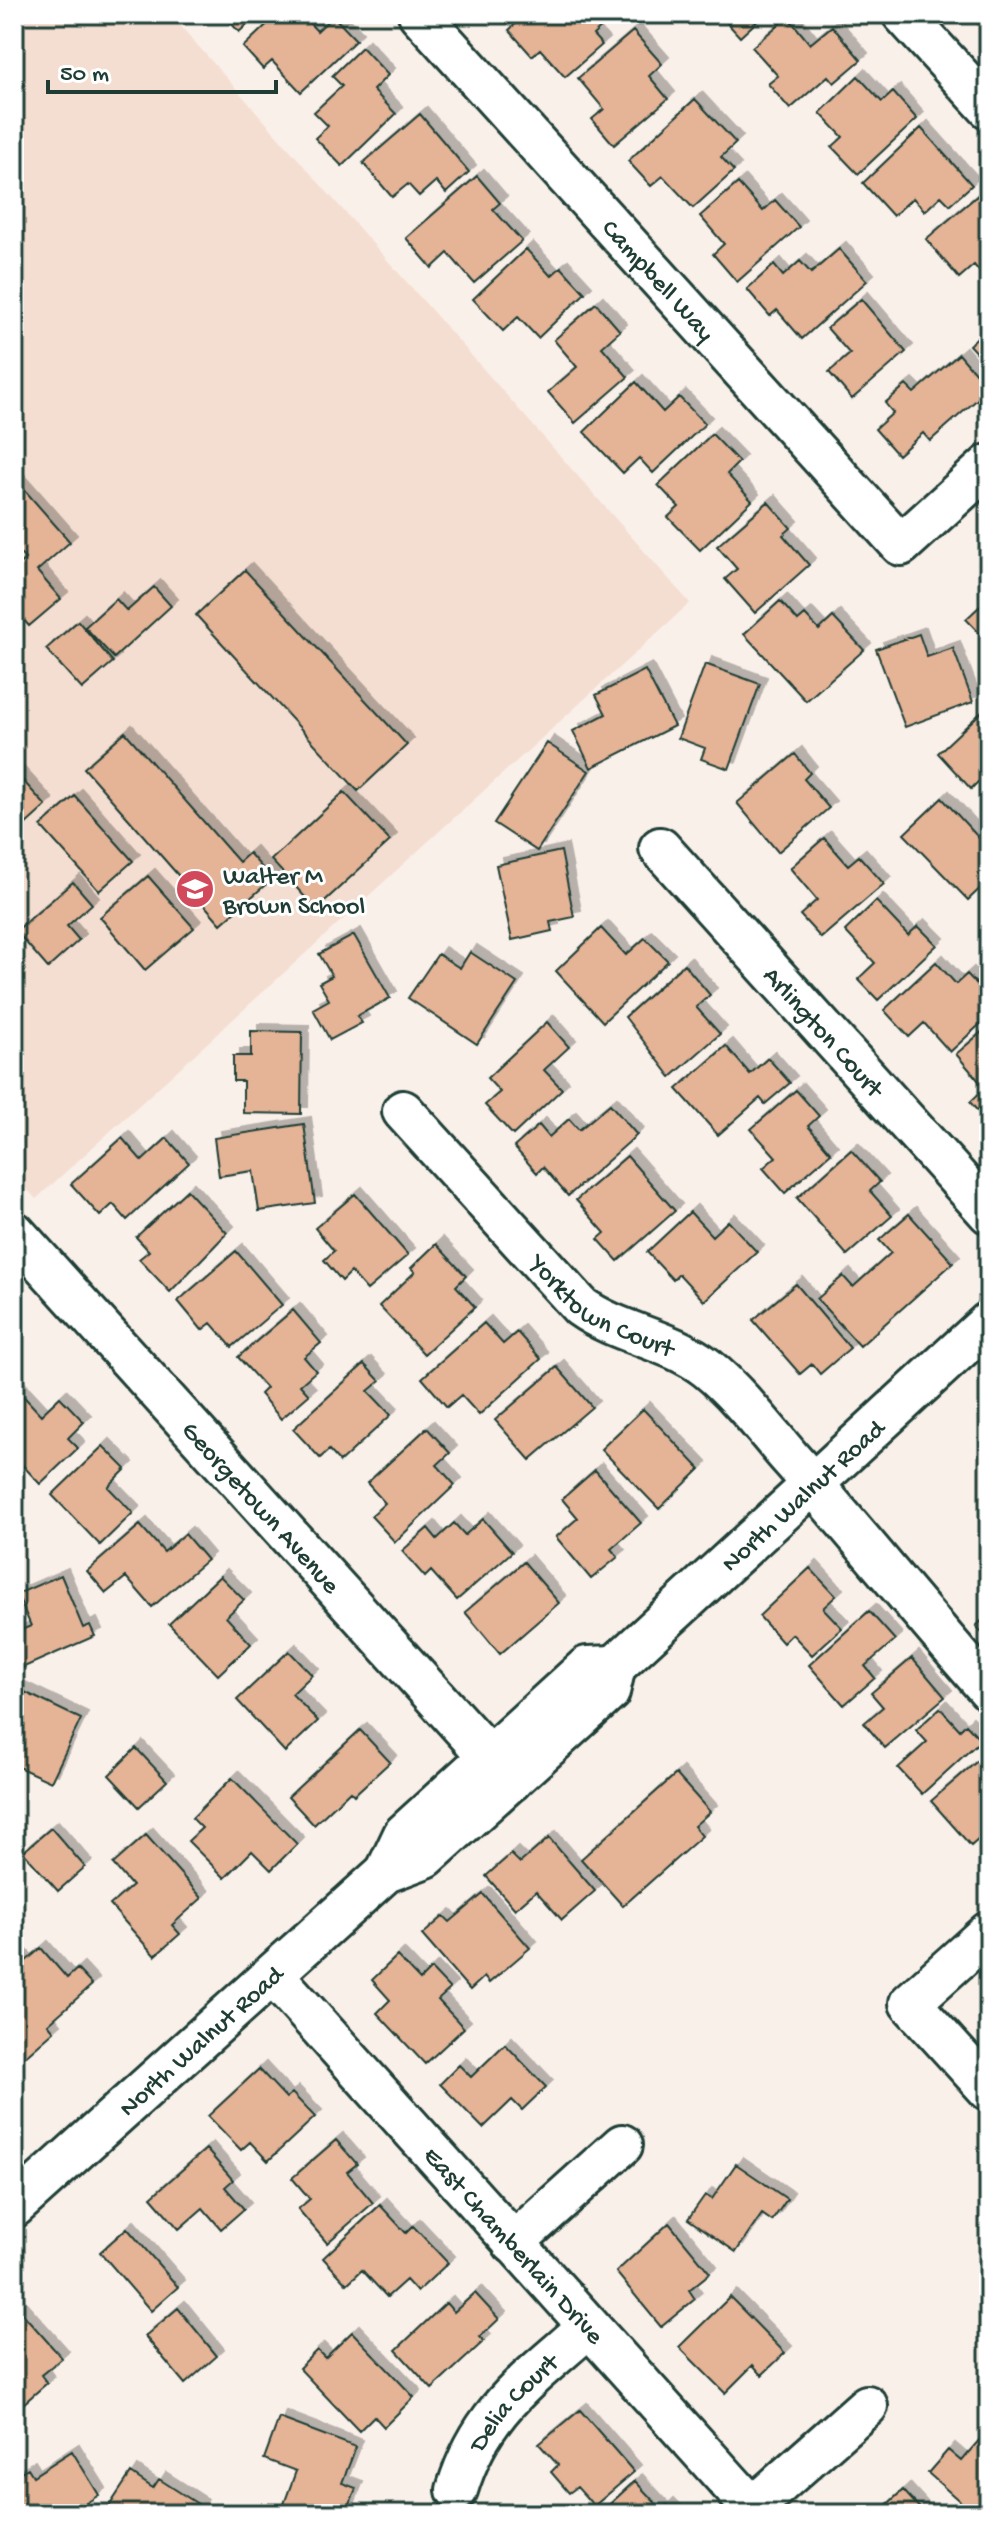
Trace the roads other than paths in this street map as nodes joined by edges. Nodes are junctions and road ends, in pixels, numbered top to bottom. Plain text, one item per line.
1 (419, 14) edge
2 (903, 14) edge
3 (989, 108) edge
4 (989, 465) edge
5 (660, 848) dead end
6 (403, 1111) dead end
7 (989, 1213) edge
8 (14, 1232) edge
9 (989, 1322) edge
10 (814, 1485) junction
11 (989, 1690) edge
12 (500, 1768) junction
13 (989, 1932) edge
14 (273, 1975) junction
15 (989, 2090) edge
16 (622, 2145) dead end
17 (14, 2207) edge
18 (513, 2243) junction
19 (588, 2327) junction
20 (867, 2406) dead end
21 (457, 2490) dead end
22 (755, 2511) edge

1 - 4 street, Campbell Way
2 - 3 street
5 - 7 street, Arlington Court
6 - 10 street, Yorktown Court
8 - 12 street, Georgetown Avenue
9 - 10 street, North Walnut Road
10 - 11 street, Yorktown Court
10 - 12 street, North Walnut Road
12 - 14 street, North Walnut Road
13 - 15 street
14 - 17 street, North Walnut Road
14 - 18 street, East Chamberlain Drive
16 - 18 street
18 - 19 street, East Chamberlain Drive
19 - 21 street, Delia Court
19 - 22 street, East Chamberlain Drive
20 - 22 street

